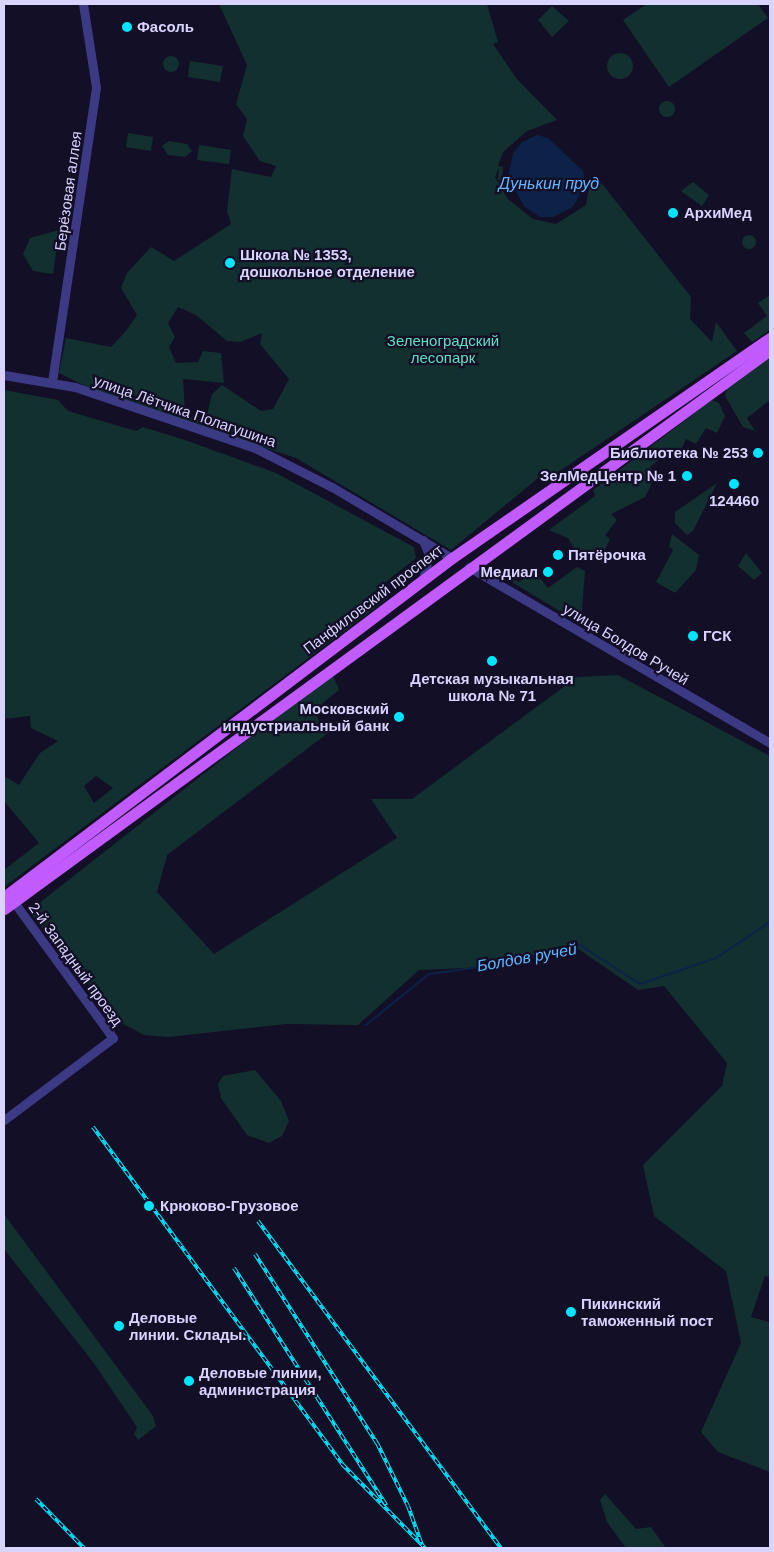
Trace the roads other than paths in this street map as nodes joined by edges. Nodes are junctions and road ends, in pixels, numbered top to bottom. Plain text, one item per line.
1 (83, 4) edge
2 (770, 338) edge
3 (770, 350) edge
4 (4, 375) edge
5 (52, 382) junction
6 (422, 540) junction
7 (452, 558) junction
8 (469, 568) junction
9 (422, 580) junction
10 (770, 743) edge
11 (8, 897) edge
12 (4, 909) edge
13 (4, 1120) edge

1 - 5 street, Берёзовая аллея
2 - 7 main road, Панфиловский проспект
3 - 8 main road, Панфиловский проспект
4 - 5 street, улица Лётчика Полагушина
5 - 6 street, улица Лётчика Полагушина
6 - 7 street, улица Лётчика Полагушина
6 - 9 street
7 - 8 main road
7 - 9 main road, Панфиловский проспект
8 - 10 street, улица Болдов Ручей
8 - 11 main road, Панфиловский проспект
9 - 11 main road, Панфиловский проспект
11 - 12 main road, Панфиловский проспект
11 - 13 street, 2-й Западный проезд

